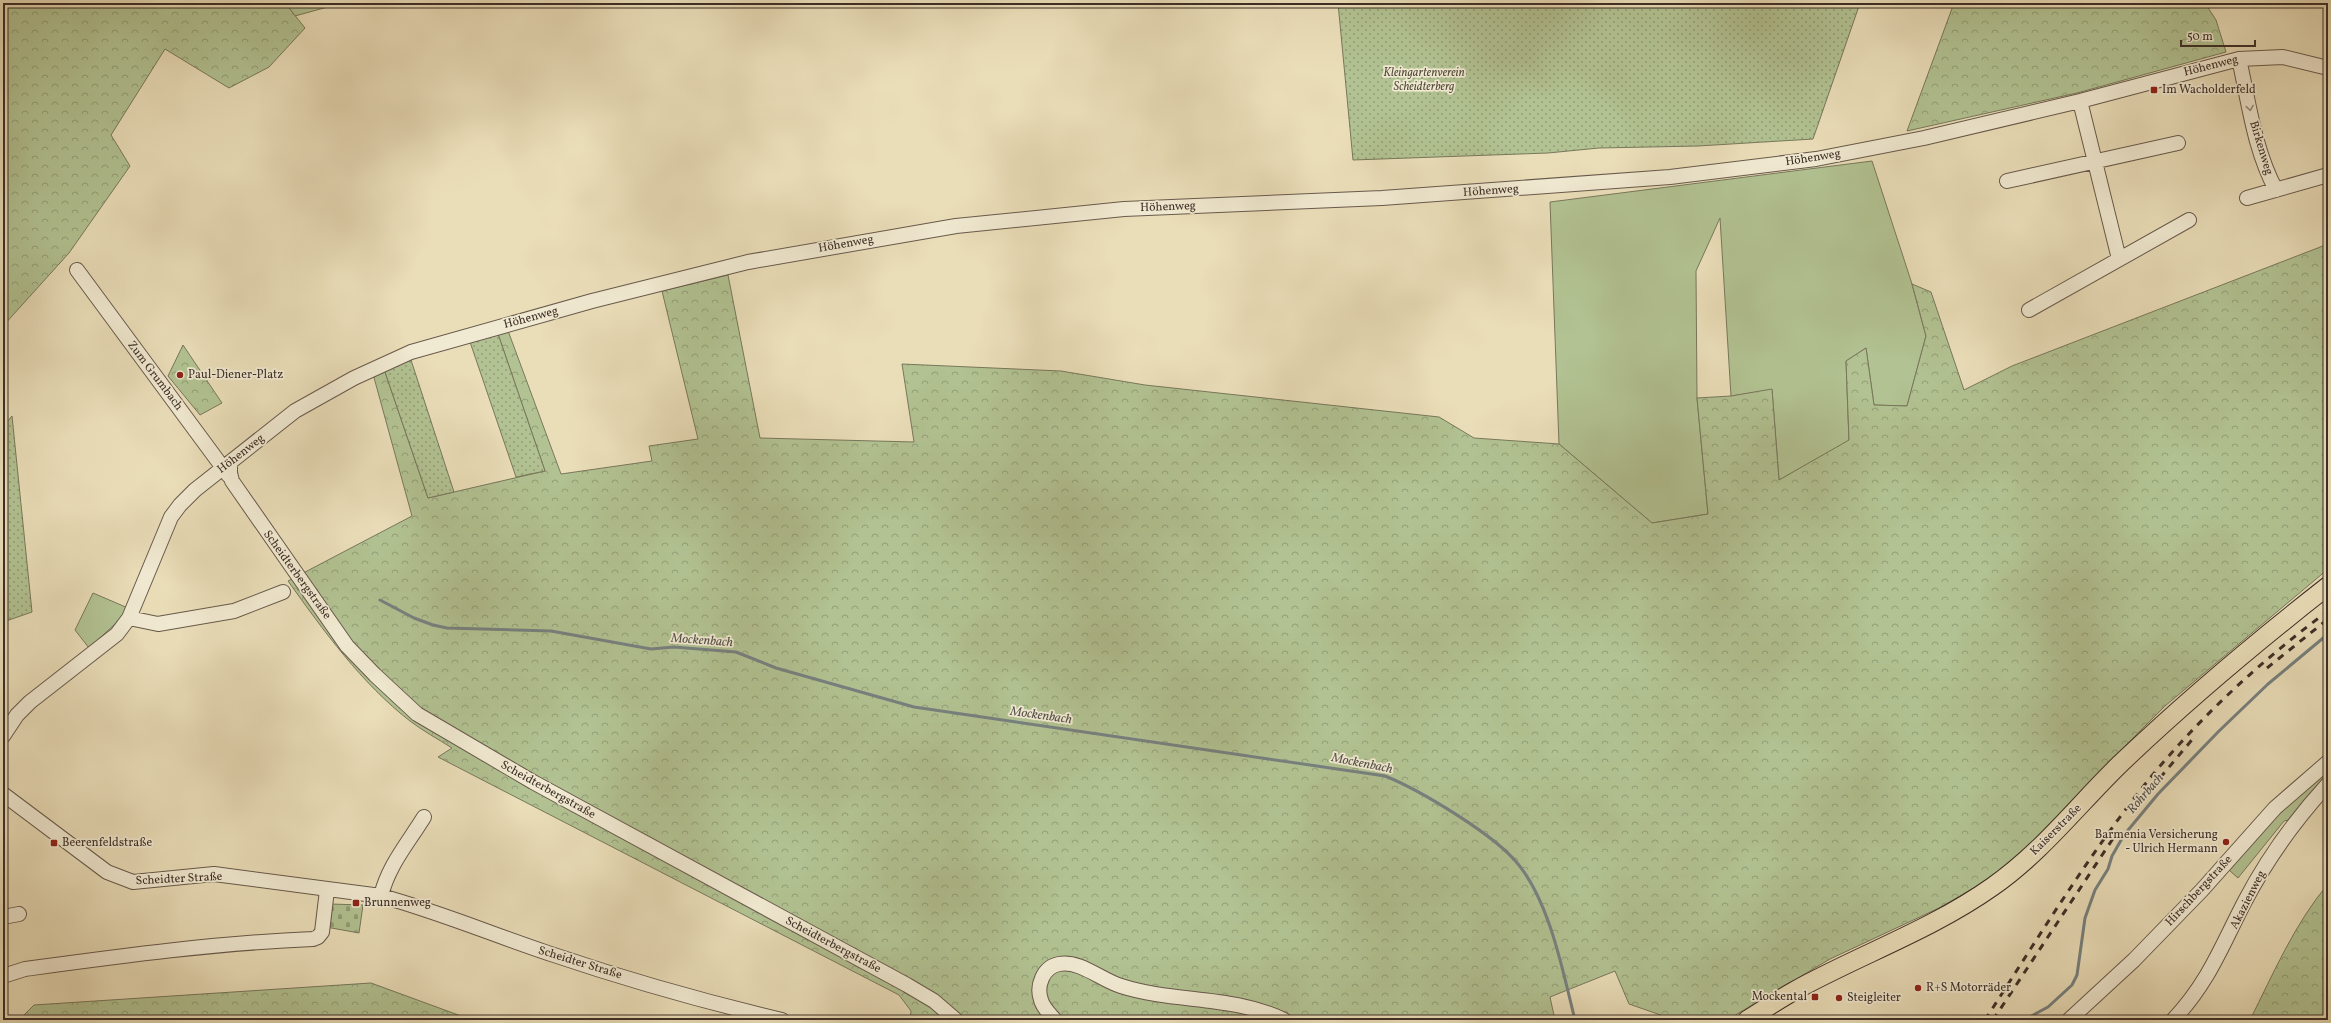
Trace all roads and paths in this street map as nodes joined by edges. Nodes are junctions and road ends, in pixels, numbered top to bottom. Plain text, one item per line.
1 (2239, 58) junction
2 (2328, 68) edge
3 (2080, 101) junction
4 (2178, 143) dead end
5 (2096, 161) junction
6 (2328, 174) edge
7 (2008, 181) dead end
8 (2276, 190) junction
9 (2247, 198) dead end
10 (2189, 220) dead end
11 (2119, 259) junction
12 (77, 270) dead end
13 (2029, 310) dead end
14 (227, 465) junction
15 (232, 481) joint
16 (2328, 586) edge
17 (283, 592) dead end
18 (129, 618) junction
19 (3, 736) edge
20 (2328, 762) edge
21 (2328, 784) edge
22 (3, 794) edge
23 (424, 817) dead end
24 (328, 890) junction
25 (382, 896) junction
26 (19, 914) dead end
27 (3, 917) edge
28 (3, 976) edge
29 (1039, 993) junction
30 (782, 1020) edge
31 (956, 1020) edge
32 (1055, 1020) edge
33 (1064, 1020) edge
34 (1284, 1020) edge
35 (1747, 1020) edge
36 (2069, 1020) edge
37 (2173, 1020) edge

1 - 2 street, Höhenweg
1 - 3 street, Höhenweg
1 -> 8 street, Birkenweg
3 - 5 street
3 - 14 street, Höhenweg
4 - 5 street
5 - 7 street
5 - 11 street
6 - 8 street, Birkenweg
8 - 9 street, Birkenweg
10 - 11 street
11 - 13 street
12 - 14 street, Zum Grumbach
14 - 15 street, Zum Grumbach
14 - 18 street, Höhenweg
15 - 31 street, Scheidterbergstraße
16 - 35 main road, Kaiserstraße
17 - 18 street
18 - 19 street, Höhenweg
20 - 36 street, Hirschbergstraße
21 - 37 street, Akazienweg
22 - 24 street, Scheidter Straße
23 - 25 street
24 - 25 street, Scheidter Straße
24 - 28 street
25 - 30 street, Scheidter Straße
26 - 27 street
29 - 32 street
29 - 33 street
29 - 34 street

